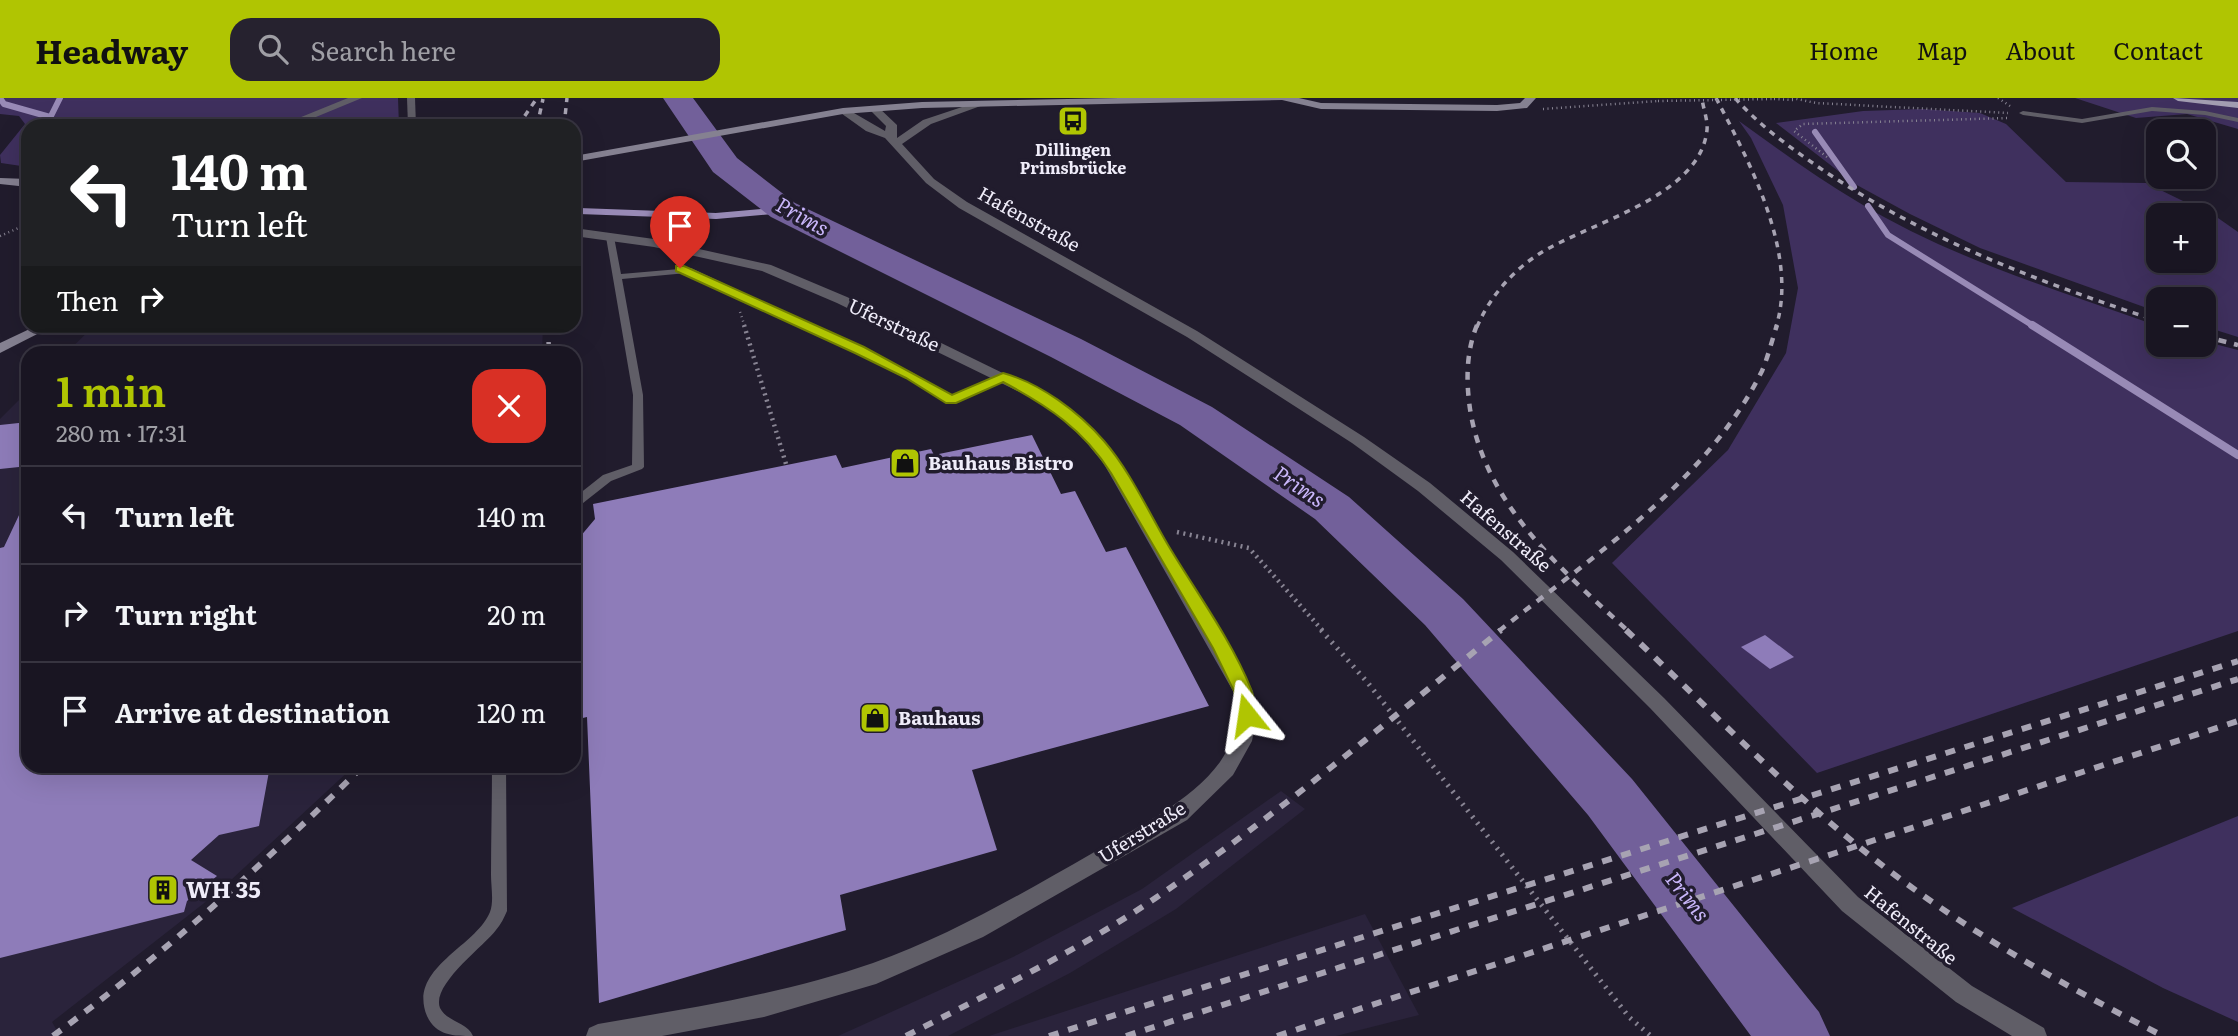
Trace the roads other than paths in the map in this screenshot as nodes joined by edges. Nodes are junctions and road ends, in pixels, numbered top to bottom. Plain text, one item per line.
1 (357, 98) edge
2 (411, 98) edge
3 (1279, 98) edge
4 (1285, 98) edge
5 (1531, 98) edge
6 (2178, 98) edge
7 (981, 104) junction
8 (2238, 105) edge
9 (873, 108) junction
10 (843, 111) junction
11 (2023, 113) road end
12 (302, 119) edge
13 (412, 119) edge
14 (2238, 120) edge
15 (892, 139) junction
16 (581, 157) edge
17 (0, 181) edge
18 (21, 182) edge
19 (581, 233) edge
20 (610, 237) junction
21 (617, 277) junction
22 (32, 333) edge
23 (0, 349) edge
24 (1003, 377) junction
25 (581, 498) edge
26 (499, 773) edge
27 (464, 1036) edge
28 (598, 1036) edge
29 (2035, 1036) edge

1 - 12 street
2 - 13 lane
3 - 7 main road
4 - 5 main road
6 - 8 main road
7 - 9 main road
7 - 15 street
9 - 10 main road
9 - 15 street, Hafenstraße
10 - 15 street, Hafenstraße
10 - 16 main road
11 - 14 lane
15 - 29 street, Hafenstraße
17 - 18 main road
19 - 20 street, Uferstraße
20 - 21 lane
20 - 24 street, Uferstraße
21 - 24 lane
21 - 25 lane
22 - 23 main road
24 - 28 street, Uferstraße
26 - 27 lane

